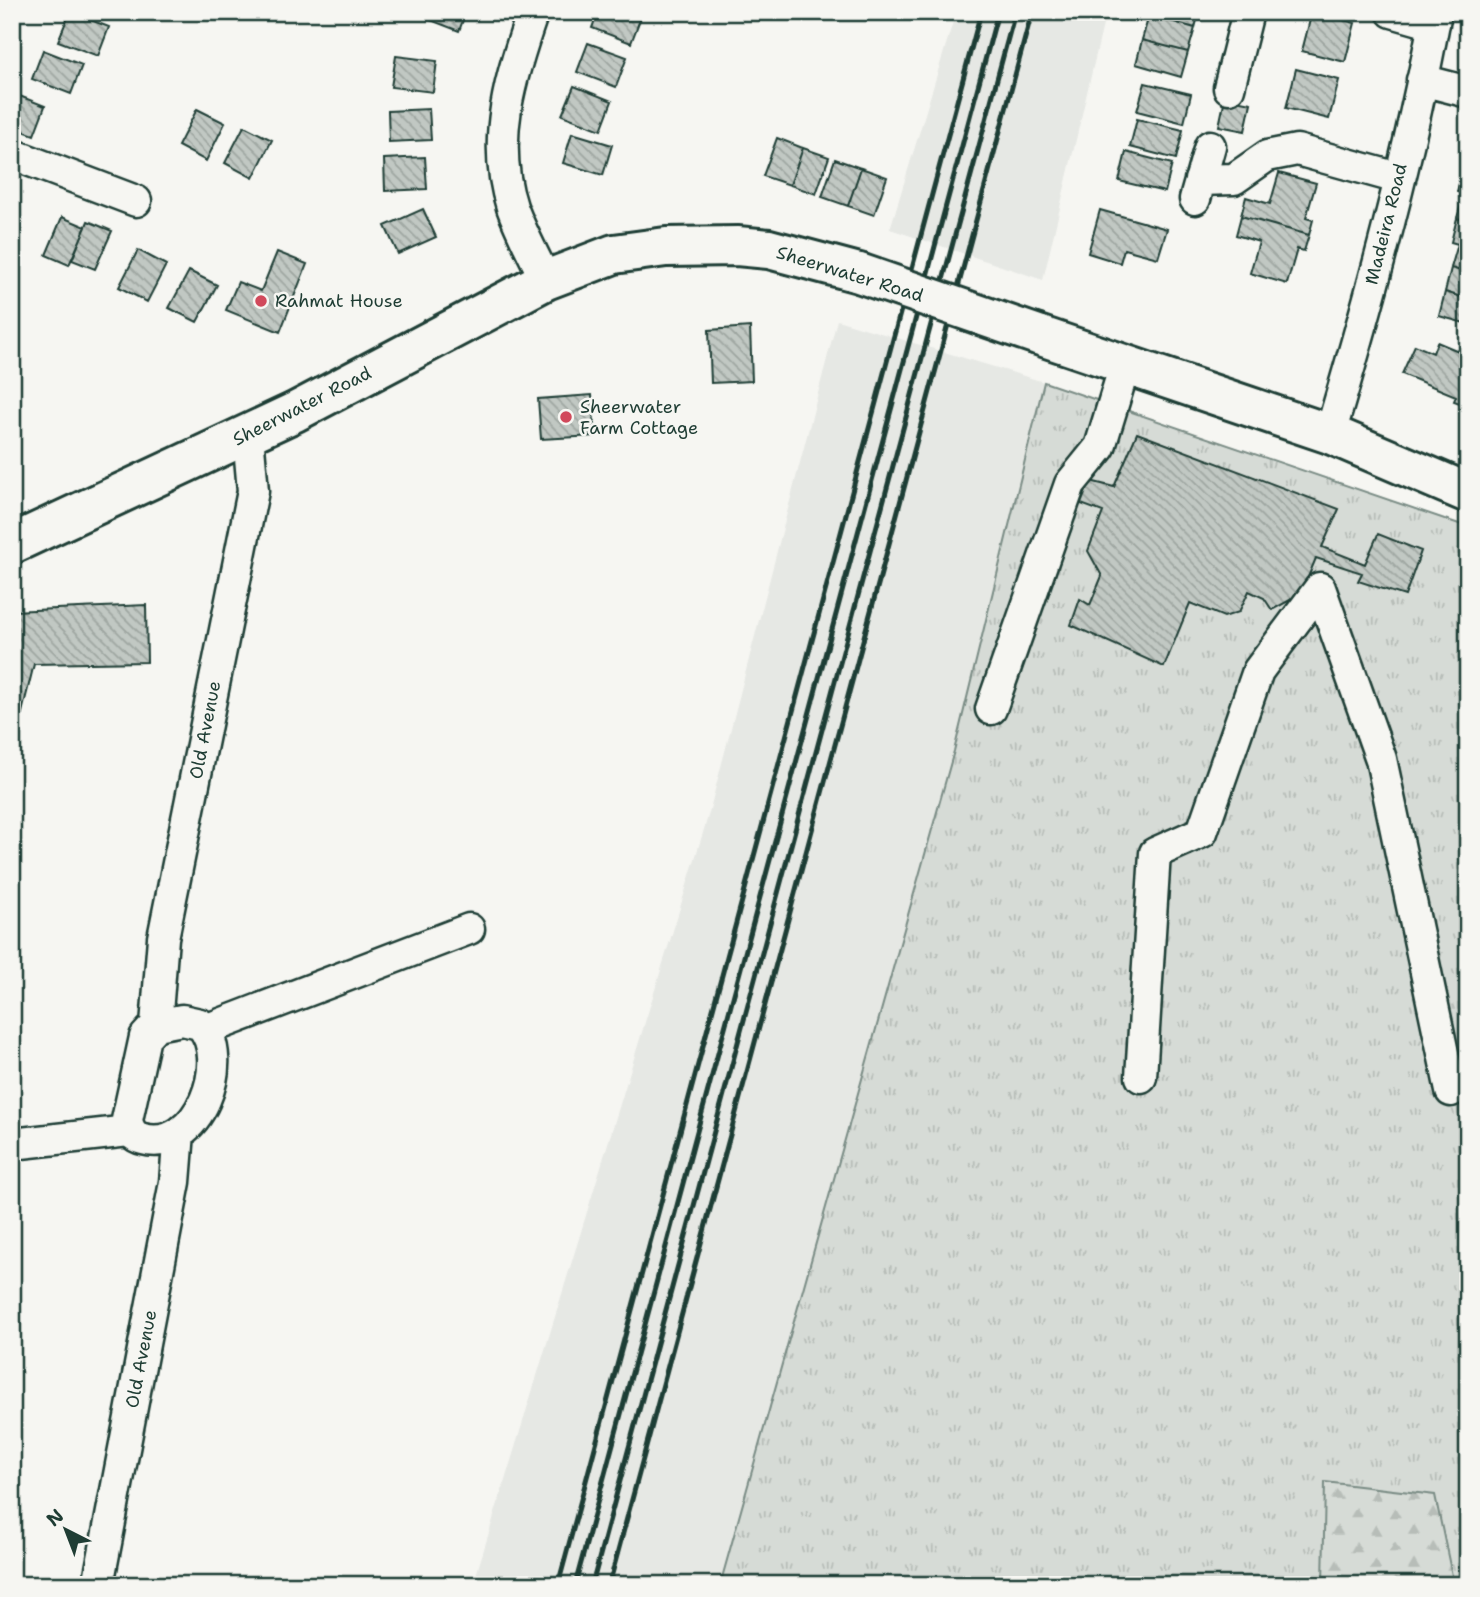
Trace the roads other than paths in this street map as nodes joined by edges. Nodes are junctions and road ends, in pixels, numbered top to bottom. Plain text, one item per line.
1 (533, 12) edge
2 (1248, 12) edge
3 (1392, 12) edge
4 (1435, 18) edge
5 (1422, 80) junction
6 (1229, 88) dead end
7 (1468, 92) edge
8 (1210, 146) dead end
9 (12, 154) edge
10 (1398, 178) junction
11 (136, 201) dead end
12 (547, 280) junction
13 (1125, 365) junction
14 (1330, 434) junction
15 (248, 435) junction
16 (1468, 493) edge
17 (12, 544) edge
18 (991, 709) dead end
19 (469, 929) dead end
20 (156, 1025) junction
21 (205, 1030) junction
22 (1141, 1077) dead end
23 (1451, 1091) dead end
24 (130, 1131) junction
25 (179, 1133) junction
26 (12, 1144) edge
27 (98, 1585) edge

1 - 12 street
2 - 6 street
3 - 4 street
4 - 5 street, Madeira Road
5 - 7 street
5 - 10 street, Madeira Road
8 - 10 street
9 - 11 street
10 - 14 street, Madeira Road
12 - 13 main road, Sheerwater Road, bridge
12 - 15 main road, Sheerwater Road
13 - 14 main road, Sheerwater Road
13 - 18 street
14 - 16 main road, Sheerwater Road
15 - 17 main road, Sheerwater Road
15 - 20 street, Old Avenue
19 - 21 street
20 - 21 street
20 - 24 street, Old Avenue
21 - 25 street
22 - 23 street
24 - 25 street
24 - 26 street
25 - 27 street, Old Avenue

